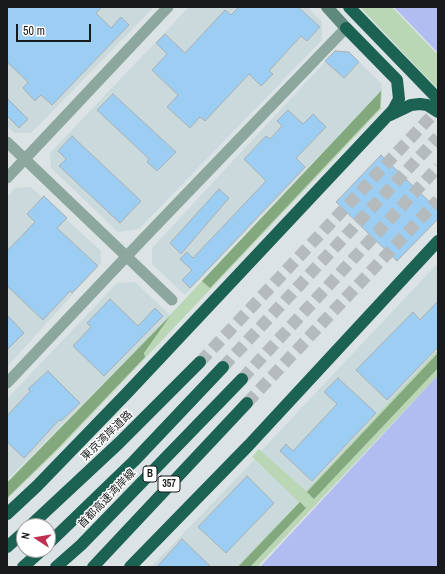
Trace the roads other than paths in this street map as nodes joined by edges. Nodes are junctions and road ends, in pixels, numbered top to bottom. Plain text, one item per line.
1 (168, 7) edge
2 (327, 7) edge
3 (349, 7) edge
4 (346, 28) junction
5 (438, 100) edge
6 (438, 112) edge
7 (388, 116) junction
8 (7, 142) edge
9 (24, 160) junction
10 (7, 178) edge
11 (438, 241) edge
12 (126, 256) junction
13 (172, 300) dead end
14 (200, 362) tunnel mouth
15 (223, 367) tunnel mouth
16 (242, 379) tunnel mouth
17 (7, 383) edge
18 (247, 403) tunnel mouth
19 (7, 514) edge
20 (39, 518) edge
21 (56, 536) edge
22 (16, 539) edge
23 (7, 546) edge
24 (33, 558) edge
25 (23, 567) edge
26 (56, 567) edge
27 (93, 567) edge
28 (130, 567) edge

1 - 9 street
2 - 4 street
3 - 5 highway
4 - 7 highway
4 - 12 street
6 - 7 highway
7 - 19 highway
8 - 9 street
9 - 10 street
9 - 12 street
11 - 28 highway
12 - 13 street
12 - 17 street
14 - 20 highway, 東京湾岸道路
15 - 21 highway, 首都高速湾岸線 / B
16 - 26 highway, 首都高速湾岸線 / B
18 - 27 highway, 357
22 - 23 highway
24 - 25 highway

